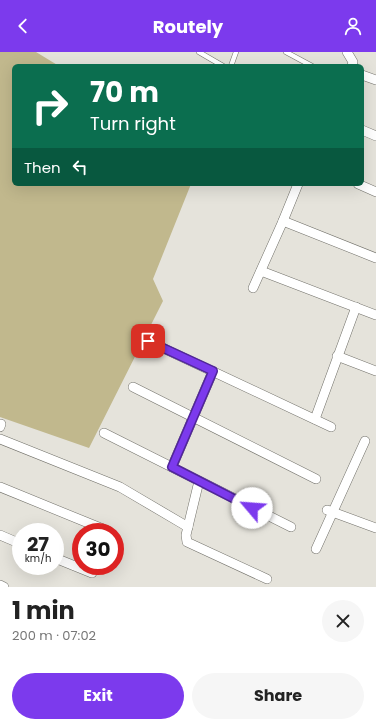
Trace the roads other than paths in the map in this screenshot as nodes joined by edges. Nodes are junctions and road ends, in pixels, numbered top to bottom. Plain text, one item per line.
1 (199, 52) edge
2 (236, 52) edge
3 (286, 52) edge
4 (347, 52) edge
5 (220, 64) edge
6 (232, 64) edge
7 (308, 64) edge
8 (352, 64) edge
9 (364, 75) edge
10 (376, 80) edge
11 (364, 131) edge
12 (376, 136) edge
13 (297, 186) edge
14 (362, 186) edge
15 (376, 192) edge
16 (283, 221) junction
17 (376, 258) edge
18 (261, 271) junction
19 (253, 288) dead end
20 (356, 307) junction
21 (376, 315) edge
22 (148, 341) dead end
23 (338, 356) junction
24 (213, 371) junction
25 (376, 371) edge
26 (133, 387) dead end
27 (193, 417) junction
28 (315, 420) junction
29 (331, 427) dead end
30 (104, 433) dead end
31 (0, 439) edge
32 (365, 441) dead end
33 (172, 467) junction
34 (316, 480) dead end
35 (200, 481) junction
36 (0, 487) edge
37 (330, 511) junction
38 (88, 523) edge
39 (188, 527) junction
40 (291, 527) dead end
41 (376, 528) edge
42 (0, 535) edge
43 (12, 540) edge
44 (316, 549) dead end
45 (267, 579) dead end
46 (0, 585) edge
47 (4, 587) edge

1 - 5 lane
2 - 6 lane
3 - 7 lane
4 - 8 street
9 - 10 street
11 - 12 street
13 - 16 street
14 - 15 street
16 - 17 street
16 - 18 street
18 - 19 street
18 - 20 street
20 - 21 street
20 - 23 street
22 - 24 street
23 - 25 street
23 - 28 street
24 - 27 street
24 - 28 street
26 - 27 street
27 - 33 street
27 - 34 street
28 - 29 street
30 - 33 street
31 - 39 street
32 - 37 street
33 - 35 street
35 - 39 street
35 - 40 street
36 - 38 street
37 - 41 street
37 - 44 street
39 - 45 street
42 - 43 street
46 - 47 street

